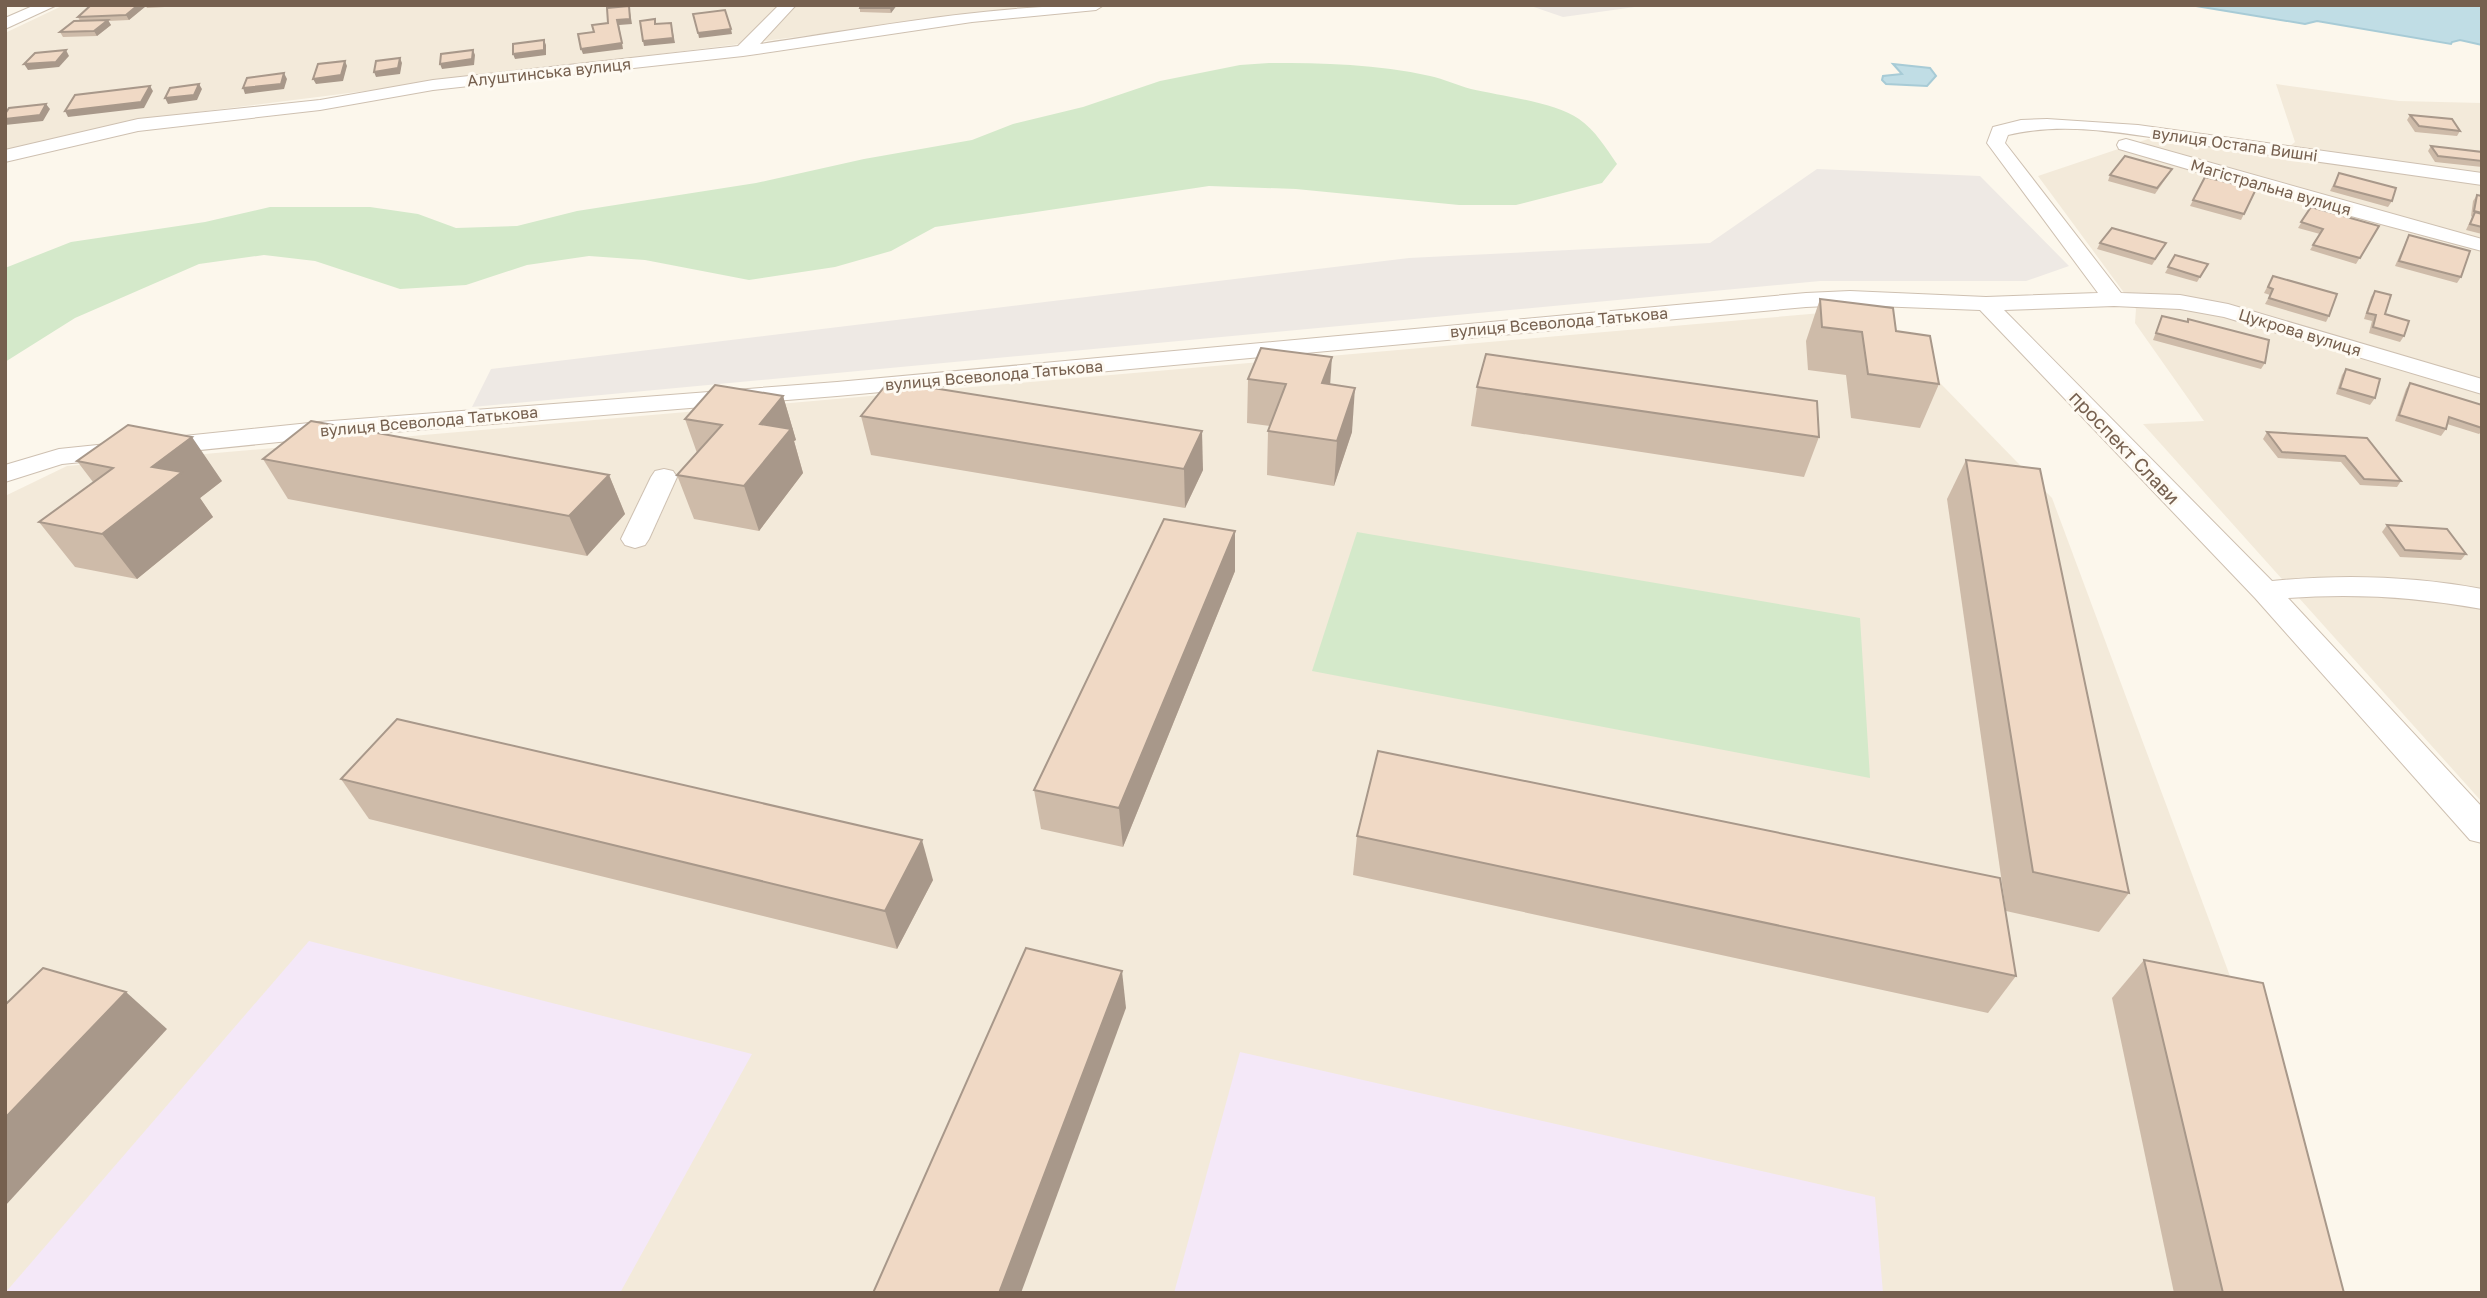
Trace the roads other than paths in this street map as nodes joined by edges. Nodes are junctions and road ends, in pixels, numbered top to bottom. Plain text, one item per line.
1 (49, 5) edge
2 (788, 5) edge
3 (1096, 5) edge
4 (5, 23) edge
5 (743, 51) junction
6 (2062, 126) junction
7 (5, 156) edge
8 (2482, 179) edge
9 (2482, 244) edge
10 (2114, 299) junction
11 (1986, 304) junction
12 (2482, 387) edge
13 (5, 474) edge
14 (664, 477) dead end
15 (635, 540) dead end
16 (2265, 590) junction
17 (2482, 599) edge
18 (2482, 830) edge

1 - 4 street
2 - 5 street
3 - 5 street, Алуштинська вулиця
5 - 7 street, Алуштинська вулиця
6 - 8 street, вулиця Остапа Вишні
6 - 9 street, Магістральна вулиця
6 - 10 street, вулиця Остапа Вишні
10 - 11 street
10 - 12 street, Цукрова вулиця
11 - 13 street, вулиця Всеволода Татькова
11 - 16 street, проспект Слави
14 - 15 street
16 - 17 street
16 - 18 street, проспект Слави

